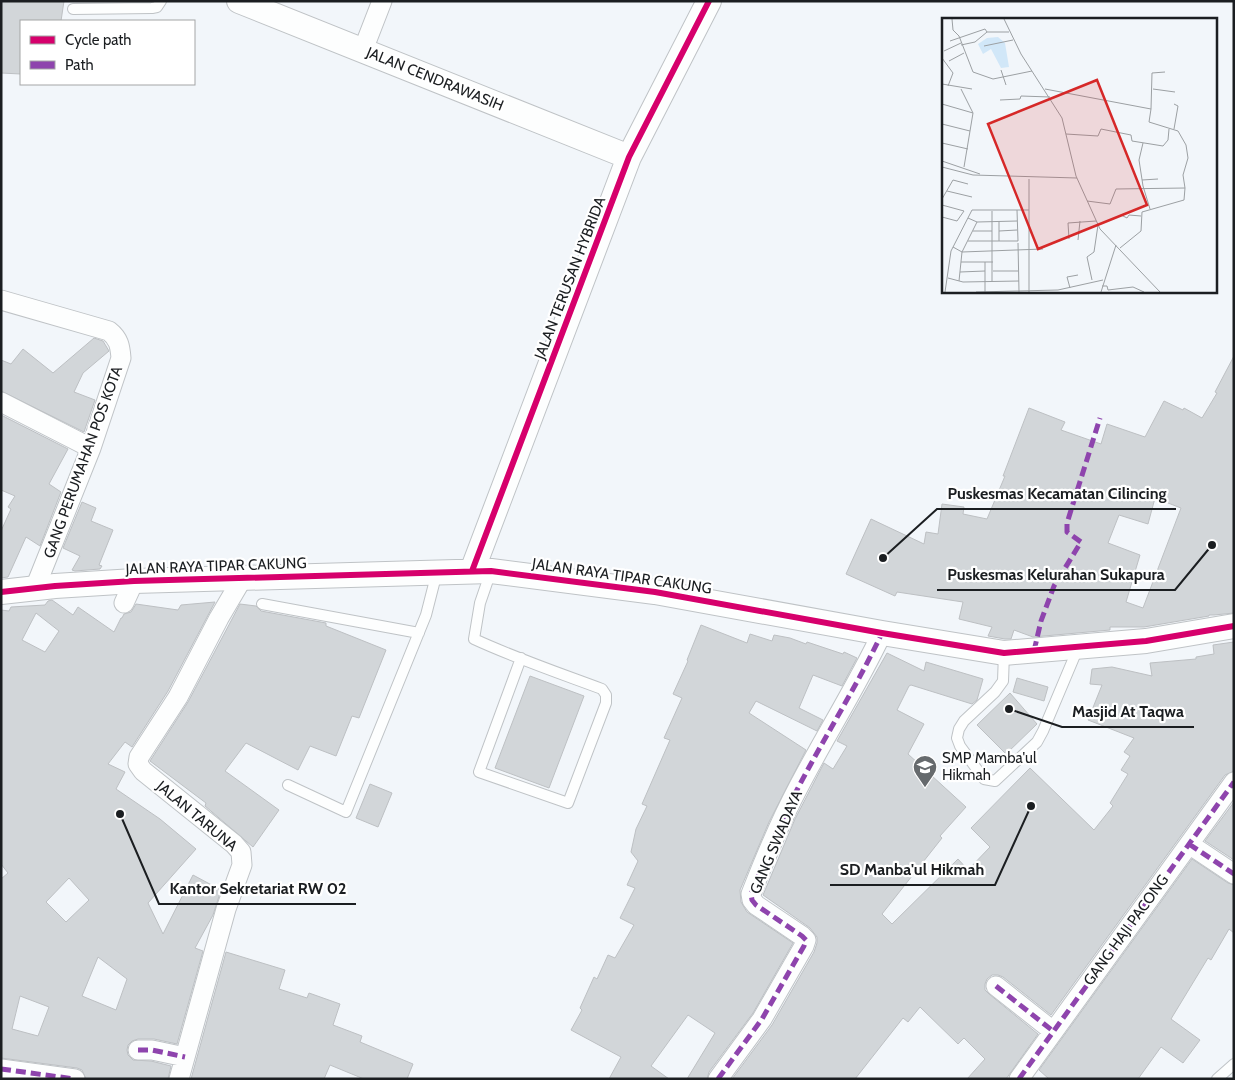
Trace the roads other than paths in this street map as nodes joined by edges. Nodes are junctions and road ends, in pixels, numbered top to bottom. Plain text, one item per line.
1 (161, 1) edge
2 (240, 1) edge
3 (382, 1) edge
4 (709, 1) edge
5 (102, 5) edge
6 (73, 9) dead end
7 (363, 50) junction
8 (629, 157) junction
9 (1, 300) edge
10 (1, 402) edge
11 (91, 448) junction
12 (481, 571) junction
13 (437, 572) junction
14 (242, 579) junction
15 (134, 581) junction
16 (35, 588) junction
17 (1, 592) edge
18 (124, 603) dead end
19 (262, 604) dead end
20 (1234, 626) edge
21 (419, 633) junction
22 (882, 633) junction
23 (1079, 647) junction
24 (1004, 653) junction
25 (522, 658) junction
26 (1234, 782) edge
27 (288, 785) dead end
28 (1189, 844) junction
29 (1234, 874) edge
30 (996, 986) dead end
31 (1053, 1031) junction
32 (138, 1050) dead end
33 (184, 1057) junction
34 (1234, 1064) edge
35 (1, 1069) edge
36 (76, 1079) edge
37 (179, 1079) edge
38 (718, 1079) edge
39 (1019, 1079) edge
40 (1216, 1079) edge

1 - 5 lane
2 - 7 street, JALAN CENDRAWASIH
3 - 7 street
4 - 8 street, JALAN TERUSAN HYBRIDA
5 - 6 lane
7 - 8 street, JALAN CENDRAWASIH
8 - 12 street, JALAN TERUSAN HYBRIDA
9 - 11 street, GANG PERUMAHAN POS KOTA
10 - 11 street
11 - 16 street, GANG PERUMAHAN POS KOTA
12 - 13 street, JALAN RAYA TIPAR CAKUNG
12 - 22 street, JALAN RAYA TIPAR CAKUNG
12 - 25 lane
13 - 14 street, JALAN RAYA TIPAR CAKUNG
13 - 21 lane
14 - 15 street, JALAN RAYA TIPAR CAKUNG
14 - 33 street, JALAN TARUNA
15 - 16 street, JALAN RAYA TIPAR CAKUNG
15 - 18 street
16 - 17 street, JALAN RAYA TIPAR CAKUNG
19 - 21 lane
20 - 23 street, JALAN RAYA TIPAR CAKUNG
21 - 27 lane
22 - 24 street, JALAN RAYA TIPAR CAKUNG
22 - 38 street, GANG SWADAYA
23 - 24 street, JALAN RAYA TIPAR CAKUNG
23 - 24 lane
25 - 25 lane
26 - 28 street, GANG HAJI PACONG
28 - 29 street
28 - 31 street, GANG HAJI PACONG
30 - 31 street
31 - 39 street, GANG HAJI PACONG
32 - 33 street
33 - 37 street, JALAN TARUNA
34 - 40 lane
35 - 36 street

